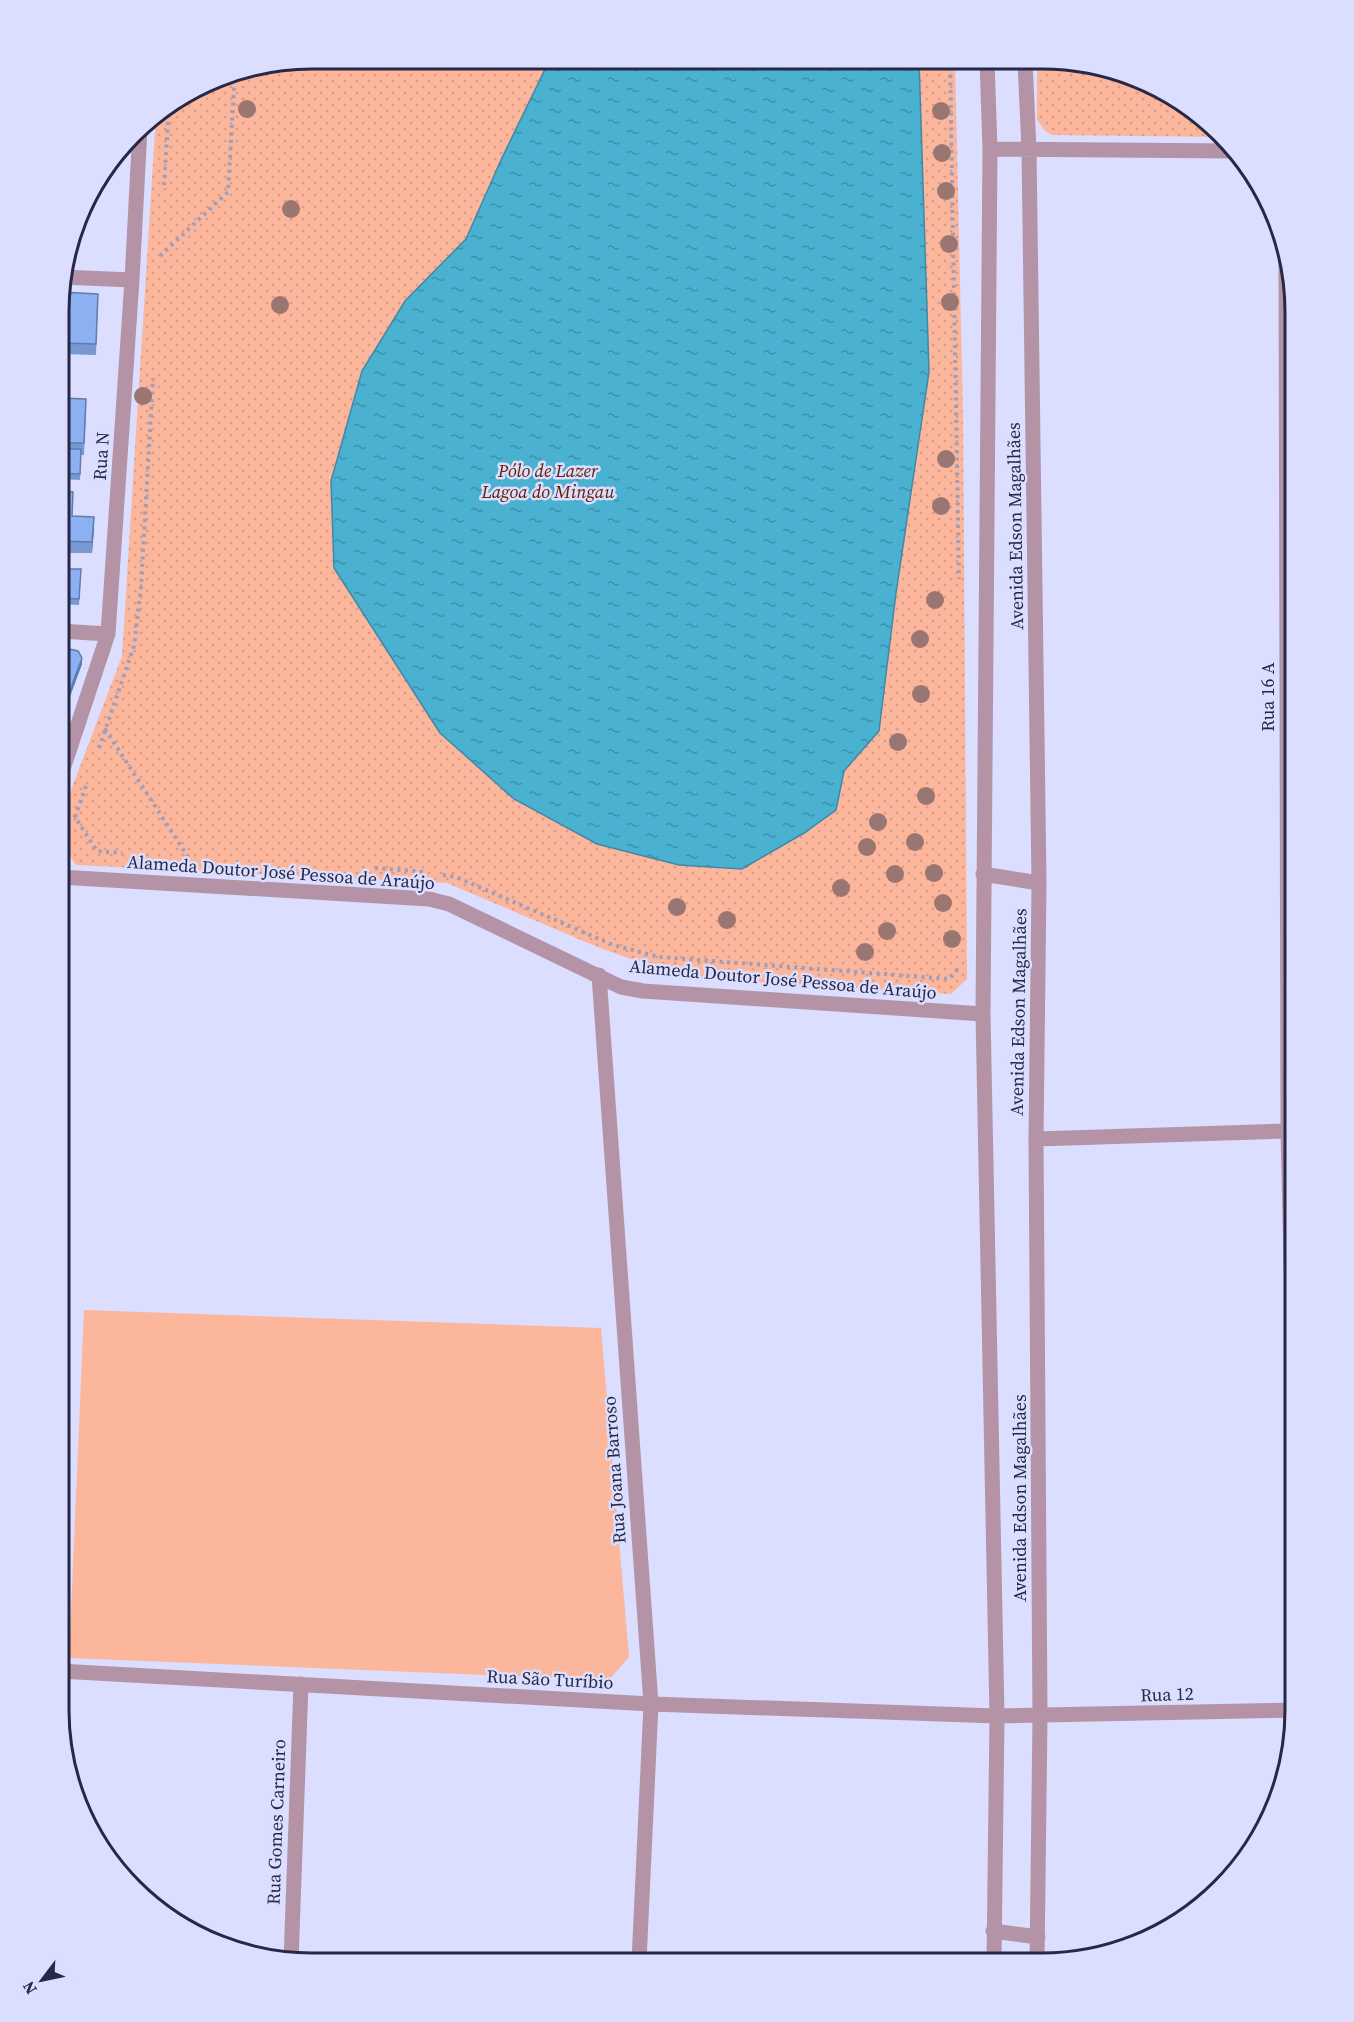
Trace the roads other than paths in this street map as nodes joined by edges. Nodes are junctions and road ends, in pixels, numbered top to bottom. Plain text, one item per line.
1 (987, 69) edge
2 (1025, 69) edge
3 (139, 141) edge
4 (990, 150) junction
5 (1029, 150) junction
6 (1224, 151) edge
7 (72, 277) edge
8 (132, 280) junction
9 (69, 632) edge
10 (108, 634) junction
11 (69, 751) edge
12 (983, 874) junction
13 (69, 878) edge
14 (1039, 883) junction
15 (599, 975) junction
16 (983, 1014) junction
17 (1285, 1131) edge
18 (1036, 1138) junction
19 (69, 1672) edge
20 (301, 1684) junction
21 (651, 1704) junction
22 (1285, 1710) edge
23 (997, 1716) junction
24 (1040, 1716) junction
25 (993, 1931) junction
26 (1038, 1937) junction
27 (291, 1952) edge
28 (639, 1953) edge
29 (994, 1953) edge
30 (1037, 1953) edge

1 - 4 street, Avenida Edson Magalhães
2 - 5 street, Avenida Edson Magalhães
3 - 8 street, Rua N
4 - 5 street
4 - 12 street, Avenida Edson Magalhães
5 - 6 street
5 - 14 street, Avenida Edson Magalhães
7 - 8 street
8 - 10 street, Rua N
9 - 10 street
10 - 11 street, Rua N
12 - 14 street
12 - 16 street, Avenida Edson Magalhães
13 - 15 street, Alameda Doutor José Pessoa de Araújo
14 - 18 street, Avenida Edson Magalhães
15 - 16 street, Alameda Doutor José Pessoa de Araújo
15 - 21 street, Rua Joana Barroso
16 - 23 street, Avenida Edson Magalhães
17 - 18 street
18 - 24 street, Avenida Edson Magalhães
19 - 20 street, Rua São Turíbio
20 - 21 street, Rua São Turíbio
20 - 27 street, Rua Gomes Carneiro
21 - 23 street, Rua São Turíbio
21 - 28 street, Rua Joana Barroso
22 - 24 street, Rua 12
23 - 24 street, Rua São Turíbio
23 - 25 street, Avenida Edson Magalhães
24 - 26 street, Avenida Edson Magalhães
25 - 26 street
25 - 29 street, Avenida Edson Magalhães
26 - 30 street, Avenida Edson Magalhães

